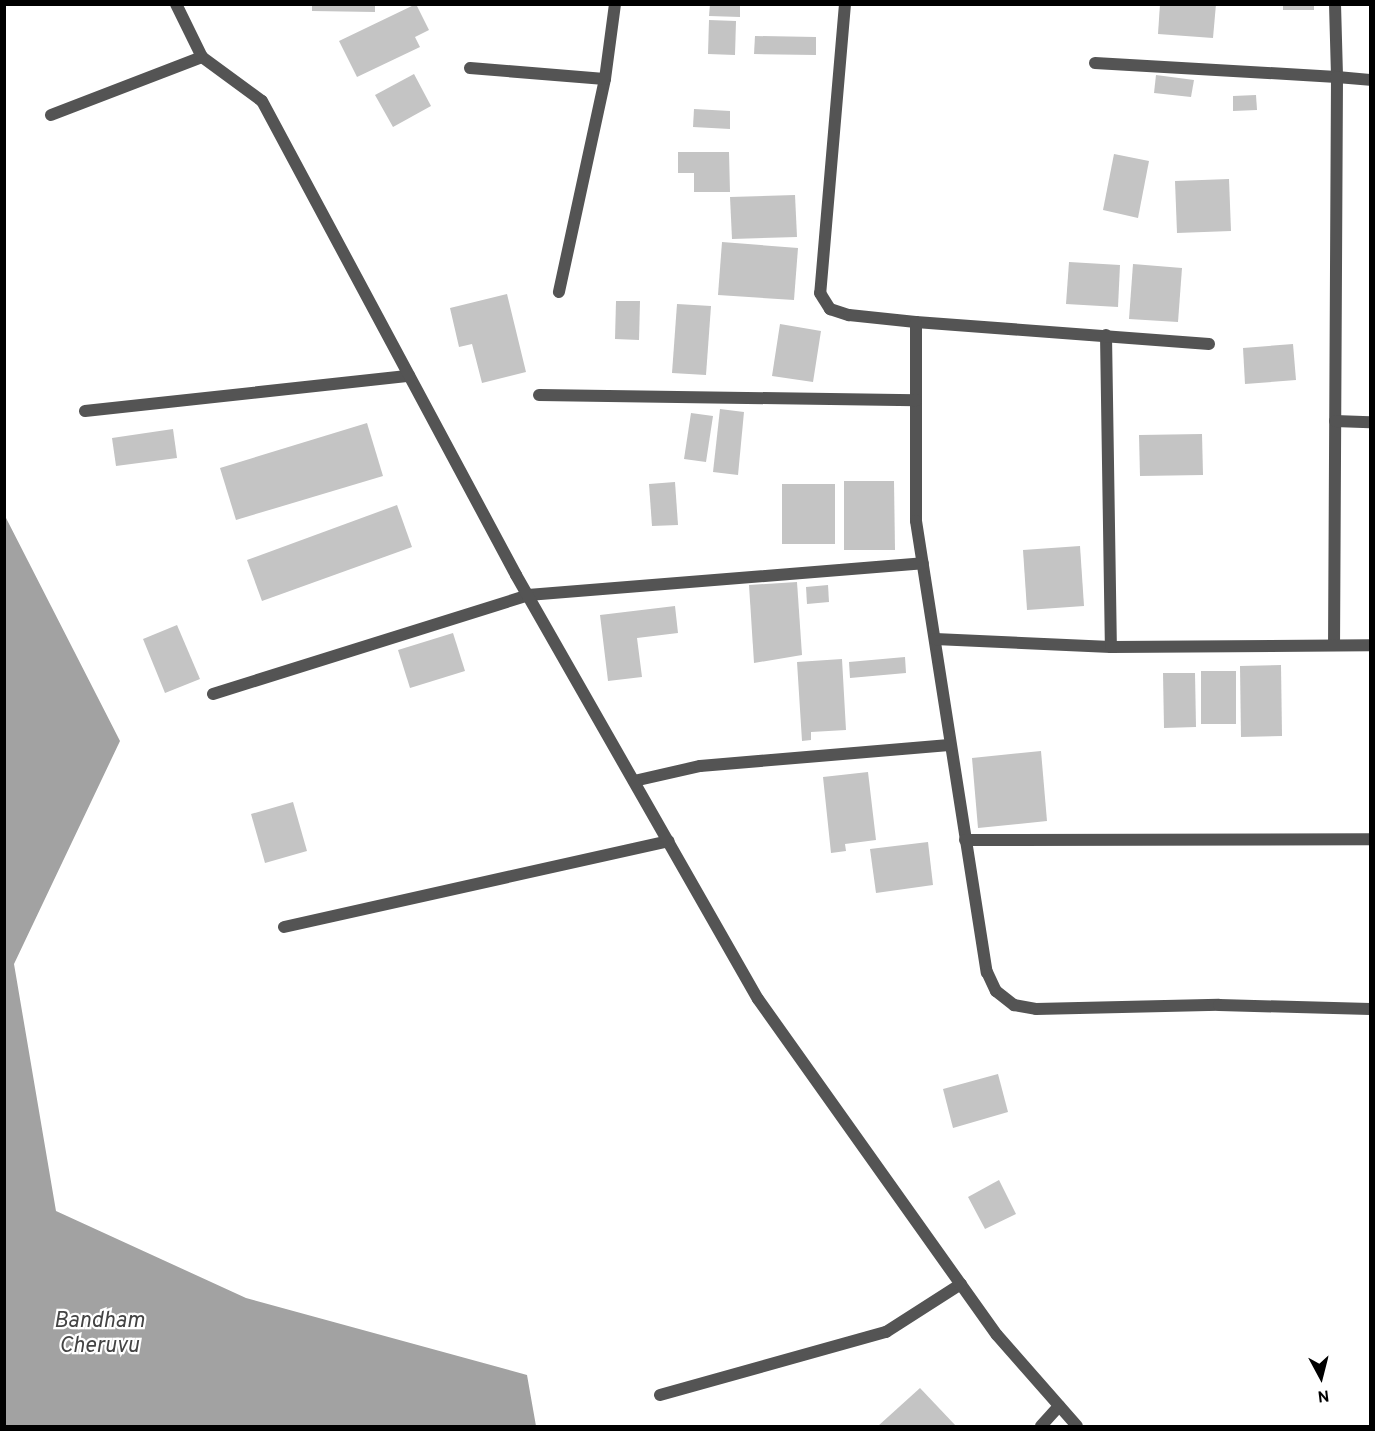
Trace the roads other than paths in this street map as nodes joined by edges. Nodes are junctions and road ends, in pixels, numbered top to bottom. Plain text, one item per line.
1 (176, 4) edge
2 (615, 4) edge
3 (845, 4) edge
4 (1335, 4) edge
5 (202, 57) junction
6 (1095, 63) dead end
7 (470, 68) dead end
8 (1337, 77) junction
9 (605, 79) junction
10 (1371, 80) edge
11 (51, 115) dead end
12 (559, 292) dead end
13 (916, 322) junction
14 (1106, 335) junction
15 (1209, 344) dead end
16 (409, 376) junction
17 (539, 395) dead end
18 (916, 400) junction
19 (85, 411) dead end
20 (1335, 421) junction
21 (1371, 422) edge
22 (923, 563) junction
23 (528, 595) junction
24 (935, 639) junction
25 (1334, 645) junction
26 (1371, 645) edge
27 (1111, 646) junction
28 (213, 694) dead end
29 (949, 745) junction
30 (634, 781) junction
31 (1371, 839) edge
32 (965, 840) junction
33 (668, 842) junction
34 (284, 927) dead end
35 (1371, 1009) edge
36 (961, 1284) junction
37 (660, 1395) dead end
38 (1059, 1407) junction
39 (1041, 1426) edge
40 (1077, 1426) edge

1 - 5 street
2 - 9 street
3 - 13 street
4 - 8 street
5 - 11 street
5 - 16 street
6 - 8 street
7 - 9 street
8 - 10 street
8 - 20 street
9 - 12 street
13 - 14 street
13 - 18 street
14 - 15 street
14 - 27 street
16 - 19 street
16 - 23 street
17 - 18 street
18 - 22 street
20 - 21 street
20 - 25 street
22 - 23 street
22 - 24 street
23 - 28 street
23 - 30 street
24 - 27 street
24 - 29 street
25 - 26 street
25 - 27 street
29 - 30 street
29 - 32 street
30 - 33 street
31 - 32 street
32 - 35 street
33 - 34 street
33 - 36 street
36 - 37 street
36 - 38 street
38 - 39 street
38 - 40 street

